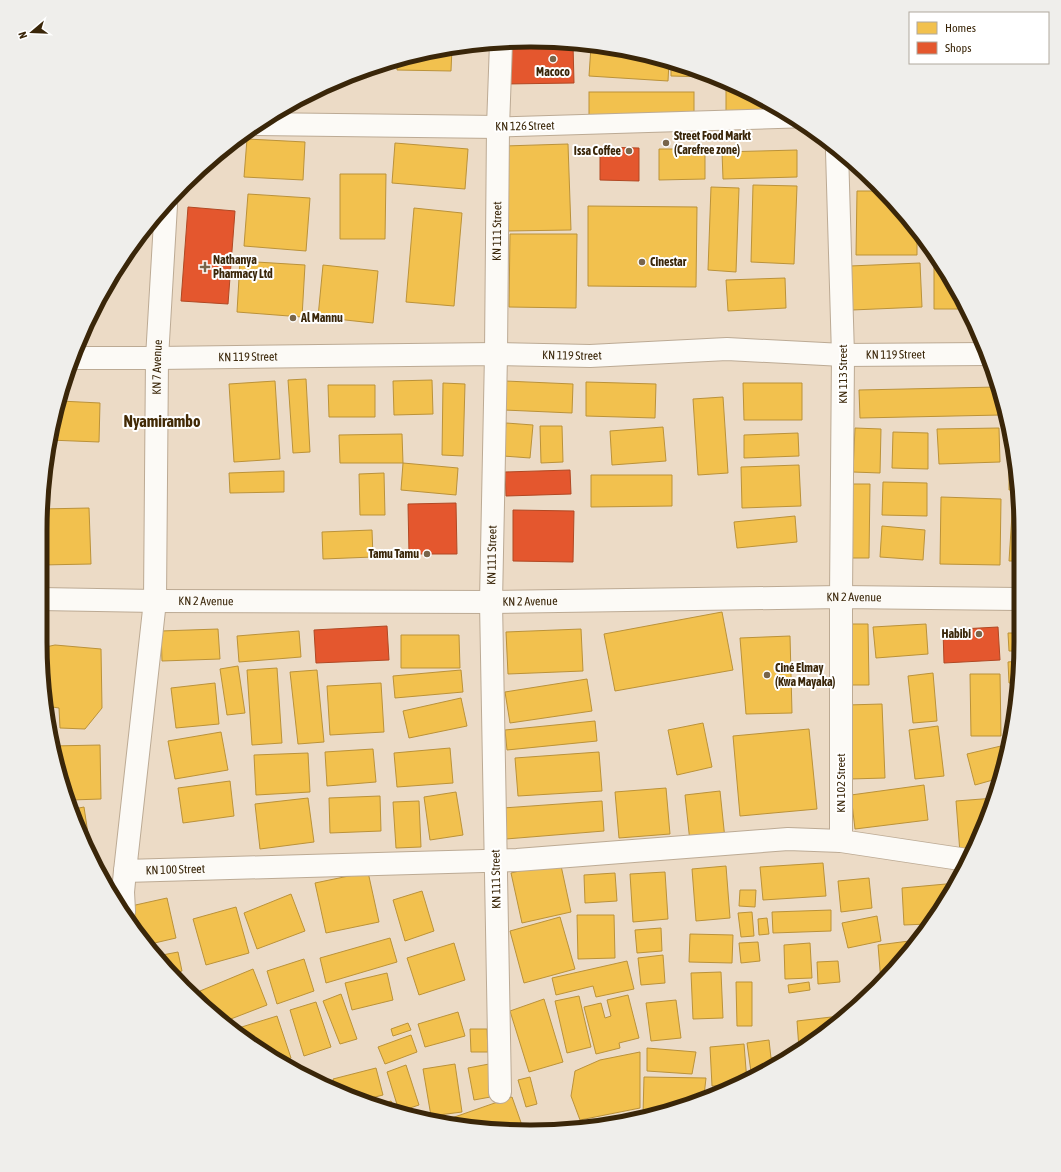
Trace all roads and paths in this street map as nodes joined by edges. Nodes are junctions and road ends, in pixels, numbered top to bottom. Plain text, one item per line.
1 (502, 48) edge
2 (783, 118) edge
3 (268, 124) edge
4 (498, 127) junction
5 (837, 157) edge
6 (165, 214) edge
7 (496, 354) junction
8 (980, 354) edge
9 (843, 355) junction
10 (79, 358) edge
11 (157, 358) junction
12 (841, 597) junction
13 (1014, 598) edge
14 (47, 599) edge
15 (155, 601) junction
16 (491, 602) junction
17 (841, 841) junction
18 (496, 859) junction
19 (962, 859) edge
20 (125, 871) junction
21 (124, 902) edge
22 (500, 1092) dead end

1 - 4 street, KN 111 Street
2 - 4 street, KN 126 Street
3 - 4 street, KN 126 Street
4 - 7 street, KN 111 Street
5 - 9 street, KN 113 Street
6 - 11 street, KN 7 Avenue
7 - 9 street, KN 119 Street
7 - 11 street, KN 119 Street
7 - 16 street, KN 111 Street
8 - 9 street, KN 119 Street
9 - 12 street, KN 113 Street
10 - 11 street, KN 119 Street
11 - 15 street, KN 7 Avenue
12 - 13 street, KN 2 Avenue
12 - 16 street, KN 2 Avenue
12 - 17 street, KN 102 Street
14 - 15 street, KN 2 Avenue
15 - 16 street, KN 2 Avenue
15 - 20 street
16 - 18 street, KN 111 Street
17 - 18 street, KN 100 Street
17 - 19 street
18 - 20 street, KN 100 Street
18 - 22 street, KN 111 Street
20 - 21 street

